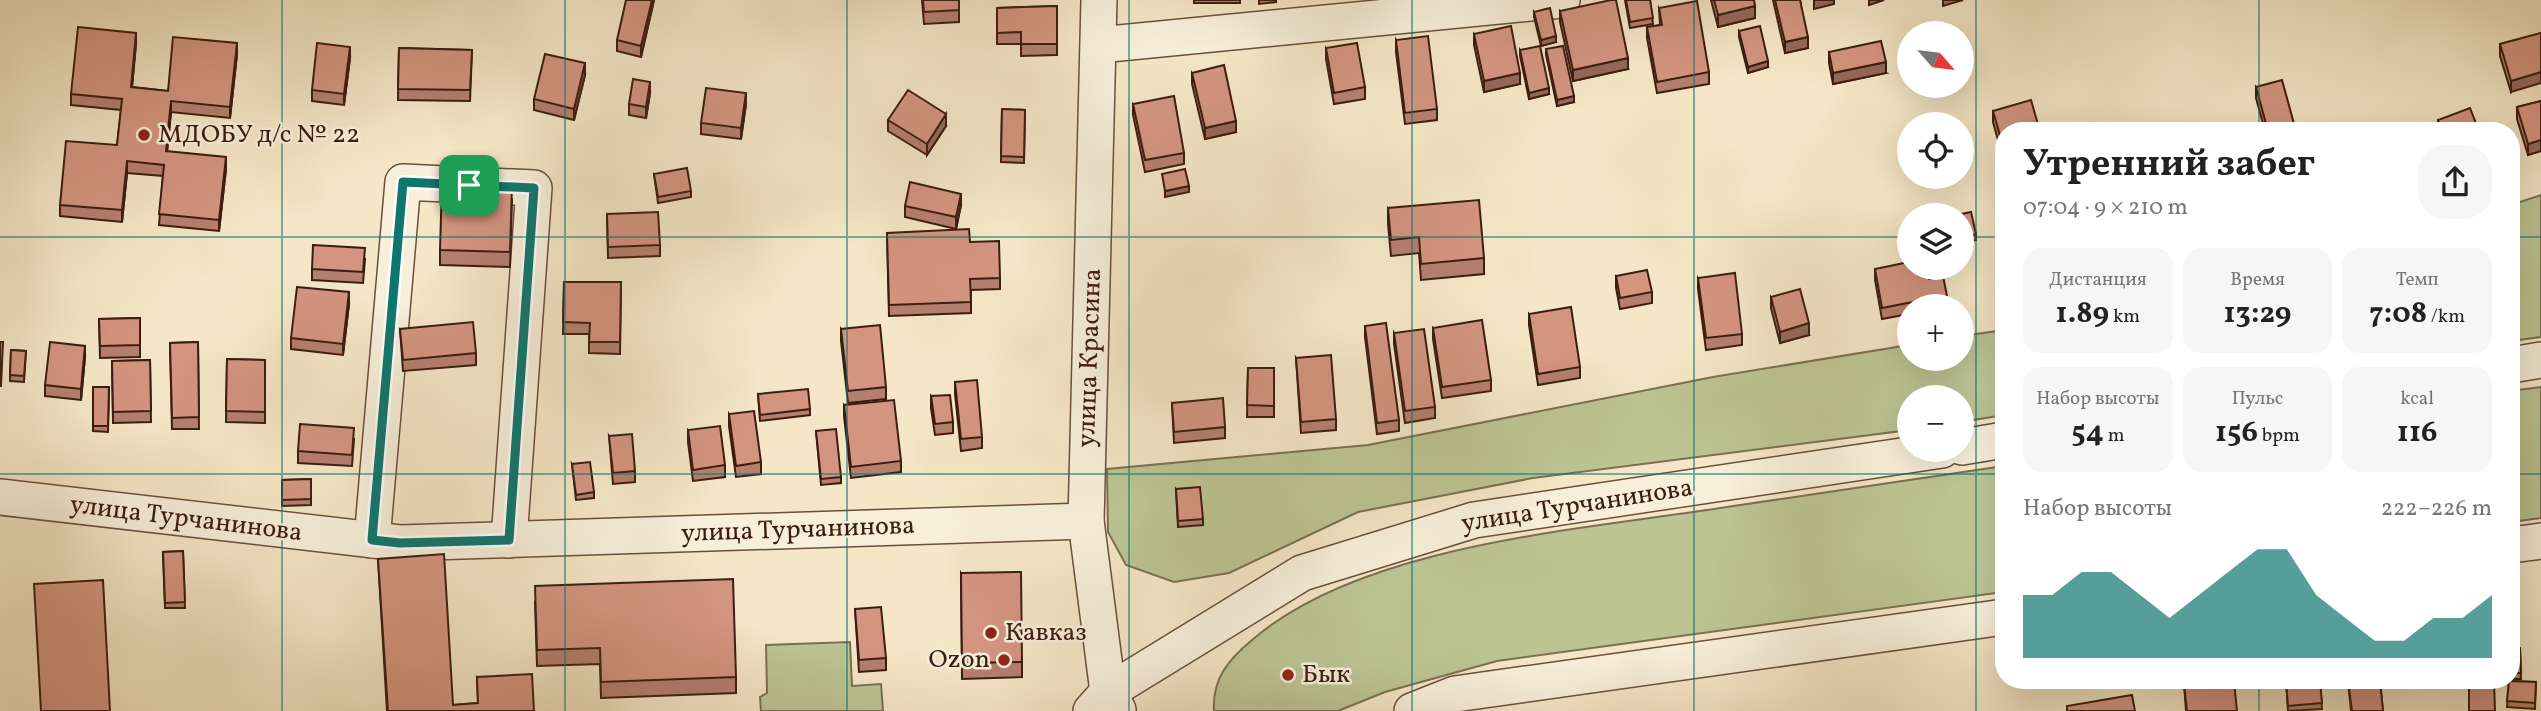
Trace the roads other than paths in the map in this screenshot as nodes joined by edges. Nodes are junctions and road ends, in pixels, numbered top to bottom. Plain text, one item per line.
1 (1099, 0) edge
2 (1562, 0) edge
3 (1099, 45) junction
4 (2541, 360) edge
5 (2520, 364) edge
6 (1995, 442) edge
7 (1974, 445) edge
8 (1897, 457) edge
9 (0, 497) edge
10 (1086, 521) junction
11 (372, 540) junction
12 (509, 540) junction
13 (2541, 541) edge
14 (2520, 544) edge
15 (1995, 618) edge
16 (1106, 705) edge
17 (1412, 711) edge

1 - 3 street, улица Красина
2 - 3 street
3 - 10 street, улица Красина
4 - 5 street
6 - 7 street
8 - 16 street, улица Турчанинова
9 - 11 street, улица Турчанинова
10 - 12 street, улица Турчанинова
10 - 16 street, улица Красина
11 - 12 street, улица Турчанинова
11 - 12 street
13 - 14 street
15 - 17 street

